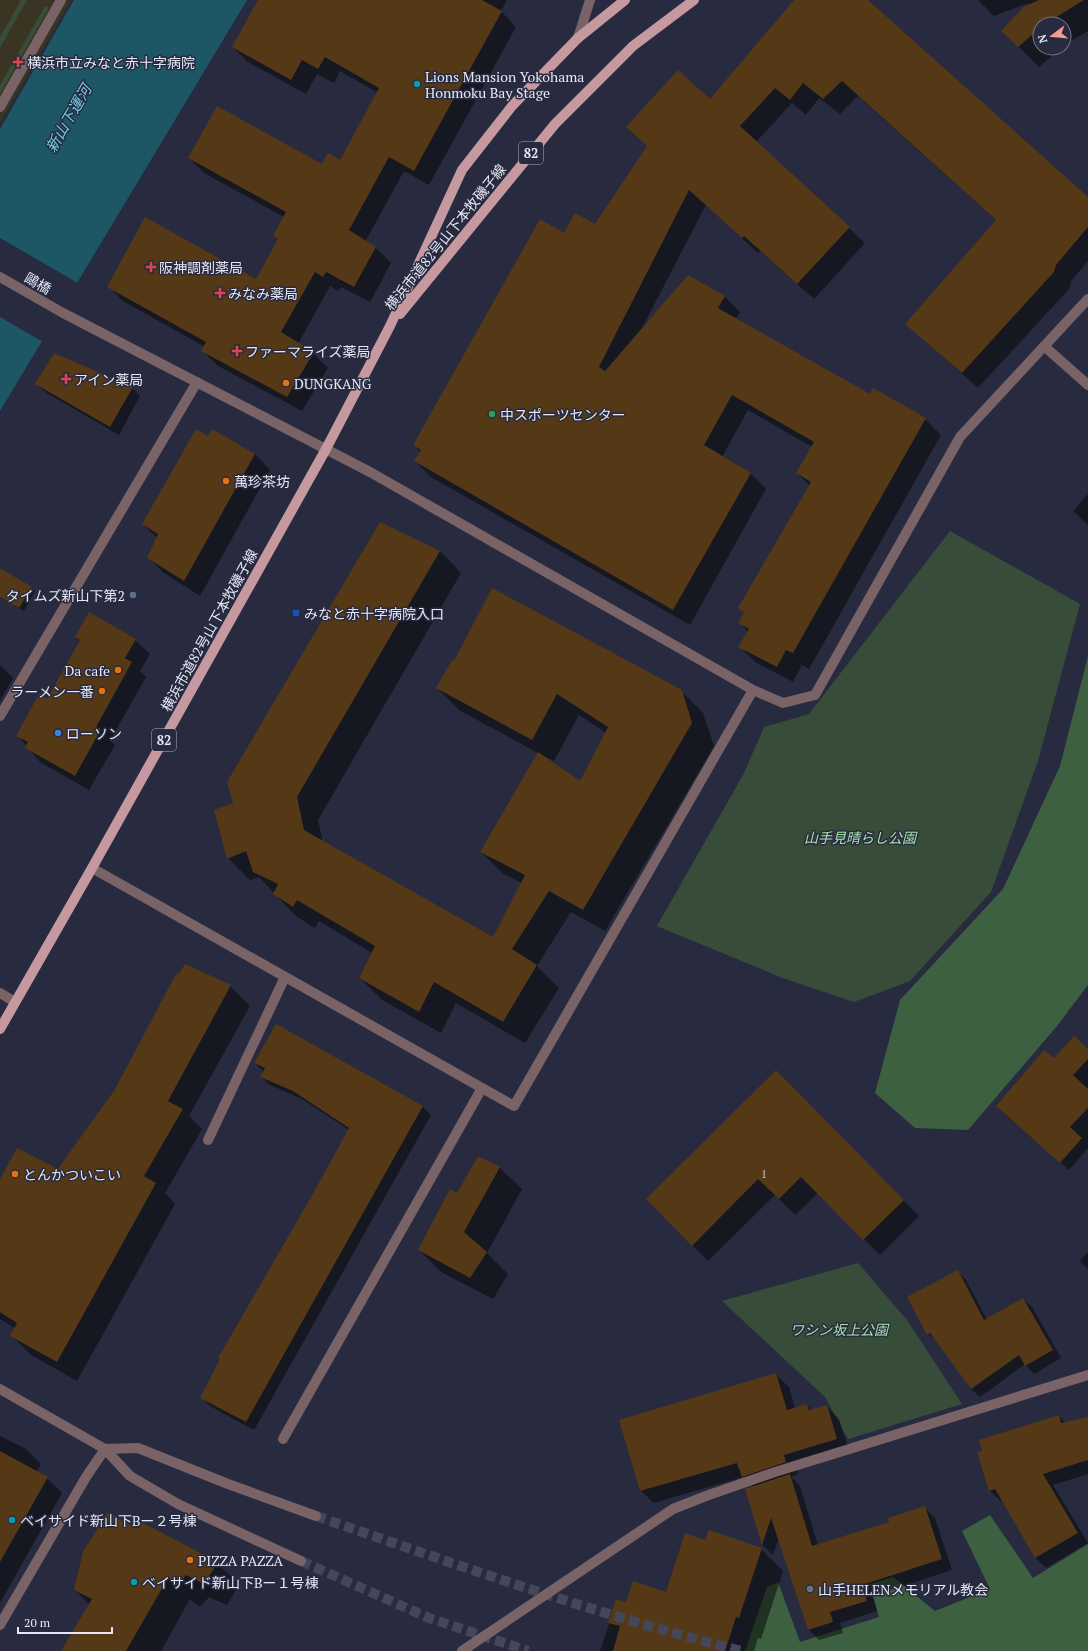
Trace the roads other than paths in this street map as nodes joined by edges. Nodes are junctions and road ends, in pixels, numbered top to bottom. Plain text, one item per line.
1 (62, 0) edge
2 (590, 0) edge
3 (625, 0) edge
4 (694, 0) edge
5 (578, 38) junction
6 (0, 107) edge
7 (0, 277) edge
8 (1088, 299) edge
9 (390, 326) junction
10 (1044, 346) junction
11 (197, 382) junction
12 (1088, 385) edge
13 (326, 449) junction
14 (753, 690) junction
15 (0, 716) edge
16 (92, 868) junction
17 (285, 977) junction
18 (0, 993) edge
19 (15, 1002) junction
20 (0, 1029) edge
21 (482, 1088) junction
22 (208, 1140) dead end
23 (1088, 1375) edge
24 (0, 1389) edge
25 (283, 1439) dead end
26 (105, 1448) junction
27 (316, 1516) tunnel mouth
28 (301, 1561) tunnel mouth
29 (0, 1625) edge
30 (462, 1651) edge

1 - 6 street
2 - 5 street
3 - 5 main road, 横浜市道82号山下本牧磯子線 / 82
4 - 9 main road, 横浜市道82号山下本牧磯子線 / 82
5 - 9 main road, 横浜市道82号山下本牧磯子線 / 82
7 - 11 street, 鷗橋
8 - 10 street, 鷗橋
9 - 13 main road, 横浜市道82号山下本牧磯子線 / 82
10 - 12 street
10 - 14 street, 鷗橋
11 - 13 street, 鷗橋
11 - 15 street
13 - 14 street, 鷗橋
13 - 16 main road, 横浜市道82号山下本牧磯子線 / 82
14 - 21 street
16 - 17 street
16 - 19 main road, 横浜市道82号山下本牧磯子線 / 82
17 - 21 street
17 - 22 street
18 - 19 street
19 - 20 main road, 横浜市道82号山下本牧磯子線 / 82
21 - 25 street
23 - 30 street
24 - 26 street
26 - 27 street
26 - 28 street
26 - 29 street

